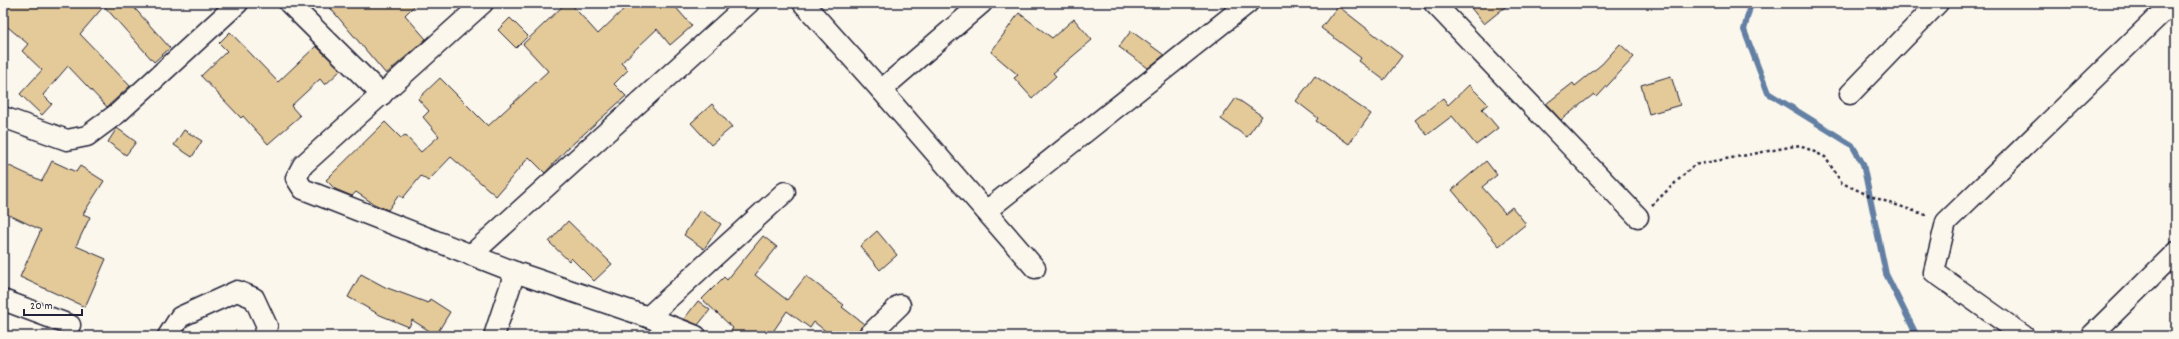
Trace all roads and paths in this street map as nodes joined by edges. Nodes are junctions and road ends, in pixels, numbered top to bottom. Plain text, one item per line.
1 (238, 3) edge
2 (289, 3) edge
3 (482, 3) edge
4 (749, 3) edge
5 (803, 3) edge
6 (982, 3) edge
7 (1248, 3) edge
8 (1434, 3) edge
9 (1938, 3) edge
10 (2172, 3) edge
11 (881, 90) junction
12 (1850, 94) dead end
13 (382, 95) junction
14 (3, 117) edge
15 (785, 192) dead end
16 (986, 211) junction
17 (1638, 217) joint
18 (1946, 222) junction
19 (2176, 252) edge
20 (471, 255) junction
21 (1035, 268) dead end
22 (515, 272) junction
23 (3, 300) edge
24 (900, 305) dead end
25 (648, 317) junction
26 (70, 325) dead end
27 (168, 336) edge
28 (264, 336) edge
29 (494, 336) edge
30 (696, 336) edge
31 (868, 336) edge
32 (2024, 336) edge
33 (2091, 336) edge

1 - 14 street
2 - 13 street
3 - 13 street
4 - 20 street
5 - 11 street
6 - 11 street
7 - 16 street
8 - 17 street
9 - 12 street
10 - 18 street
11 - 16 street
13 - 20 street
15 - 25 street
16 - 21 street
17 - 18 path
18 - 32 street
19 - 33 street
20 - 22 street
22 - 25 street
22 - 29 street
23 - 26 street
24 - 31 street
25 - 30 street
27 - 28 street

